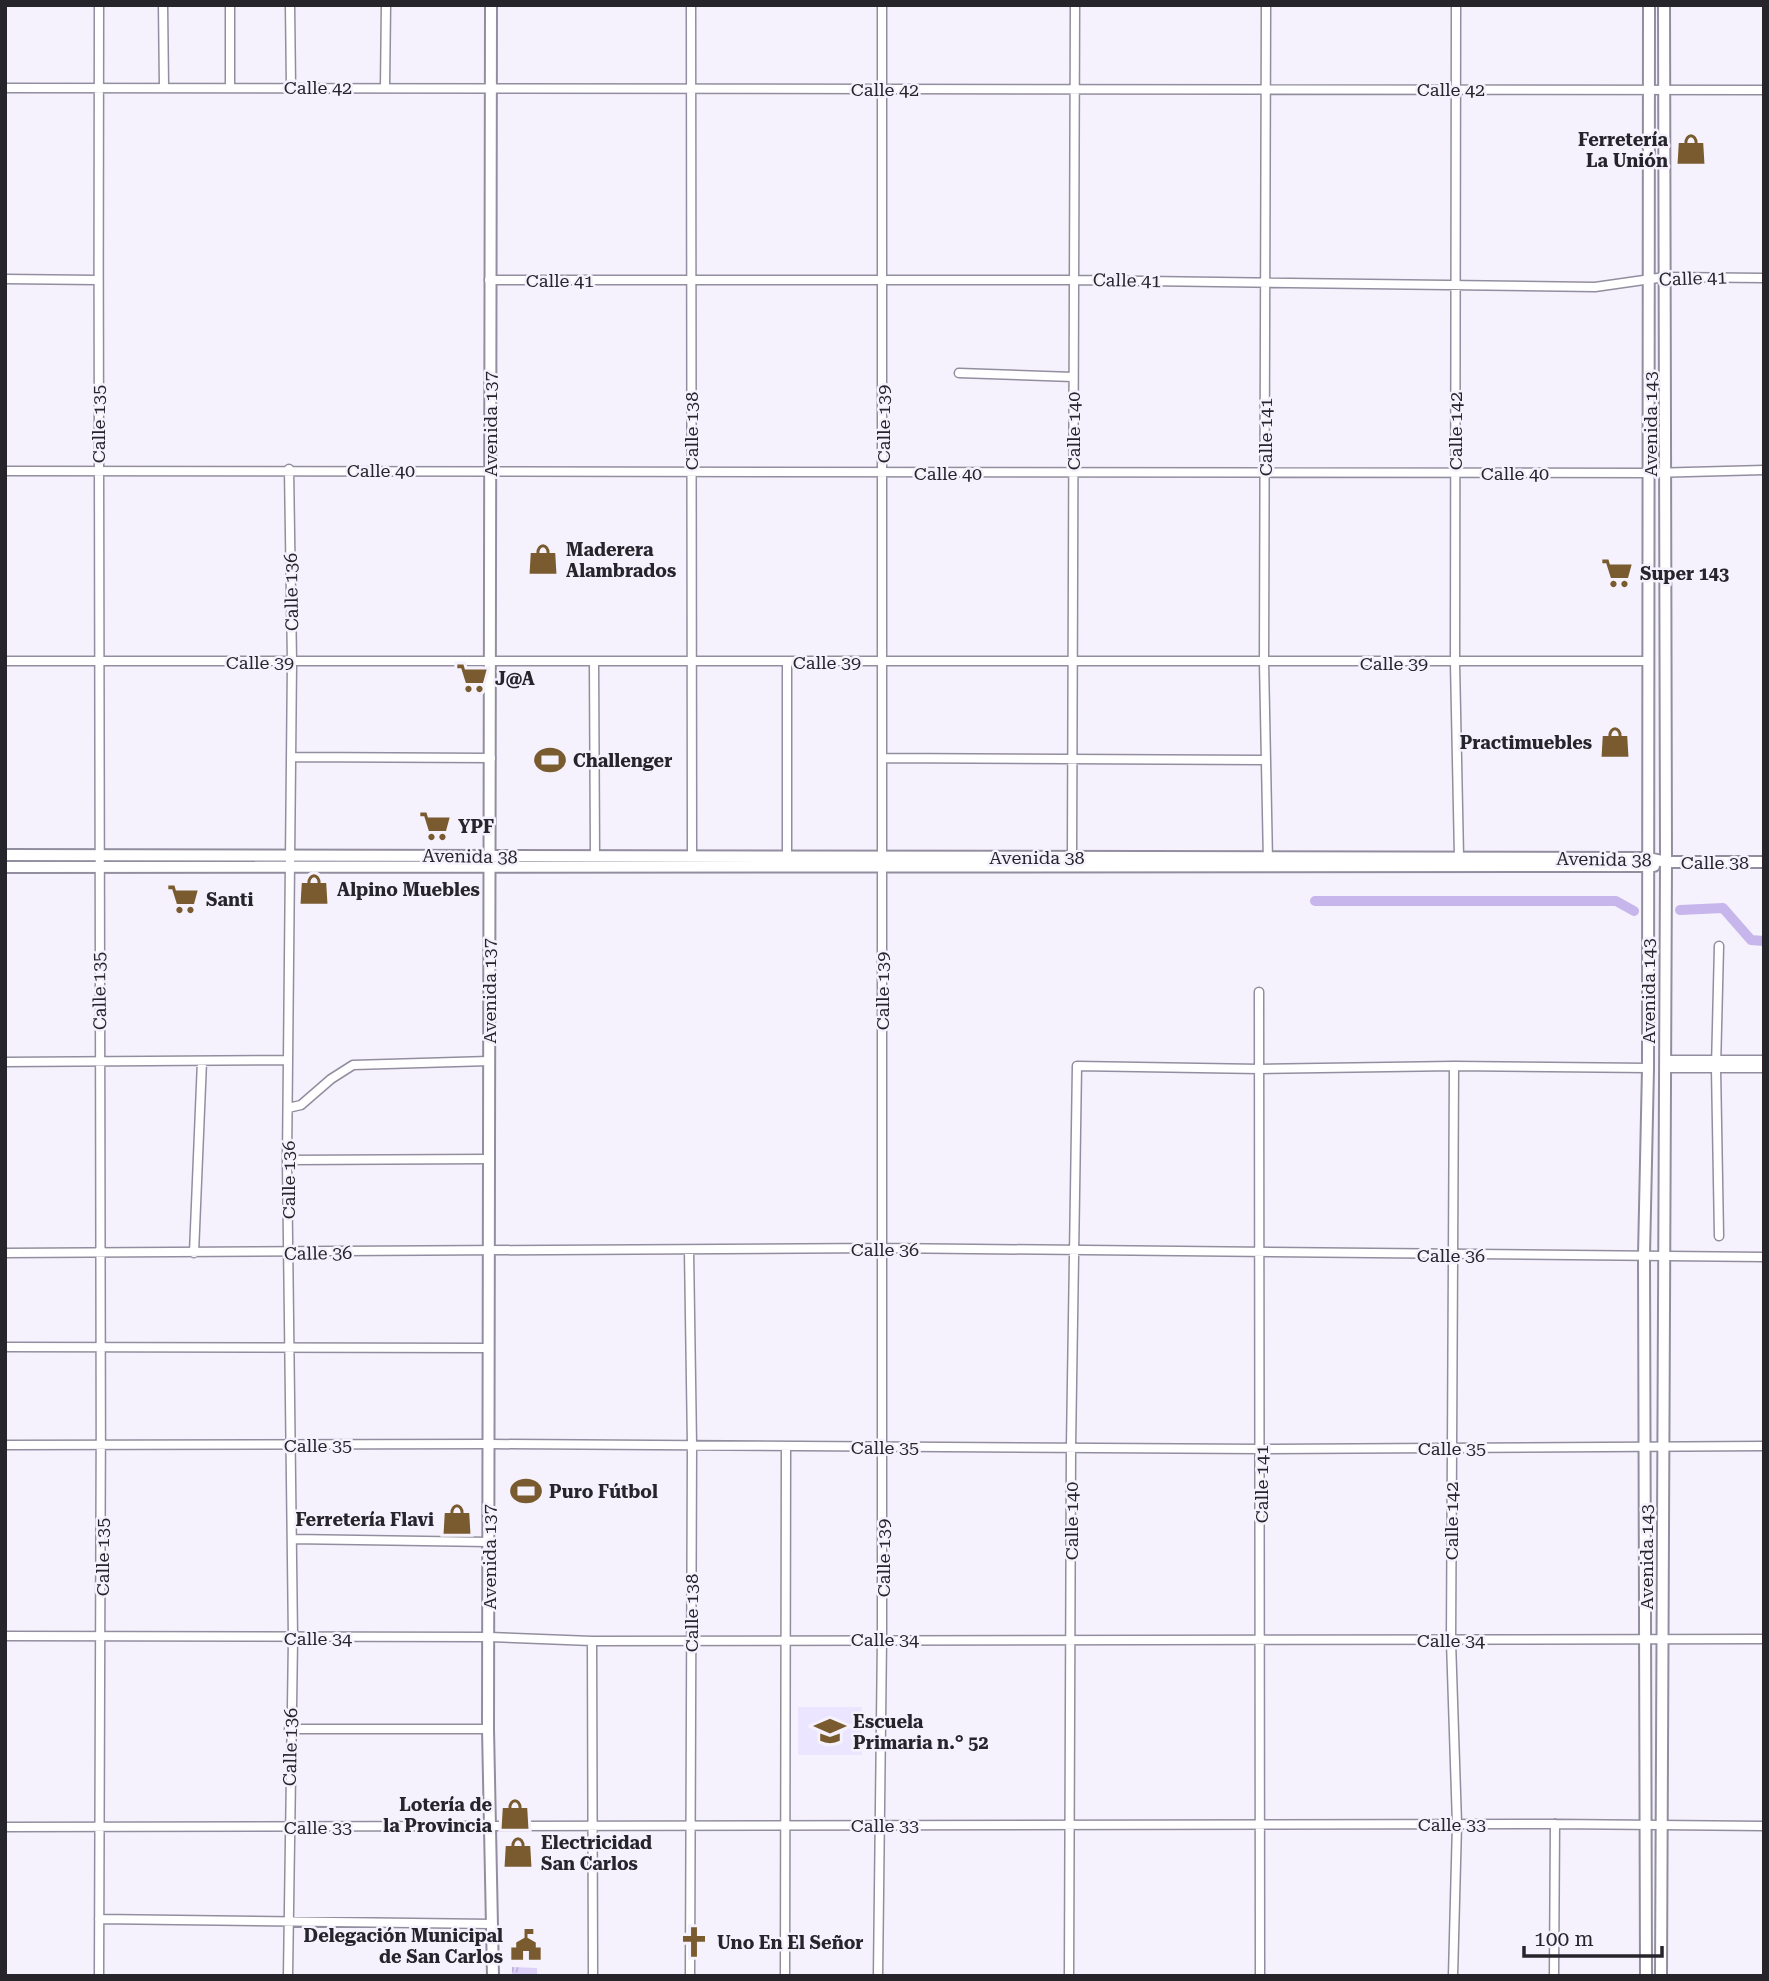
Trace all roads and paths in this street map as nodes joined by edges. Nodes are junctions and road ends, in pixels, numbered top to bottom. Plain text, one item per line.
1 (99, 5) edge
2 (163, 5) edge
3 (230, 5) edge
4 (290, 5) edge
5 (386, 5) edge
6 (491, 5) edge
7 (691, 5) edge
8 (882, 5) edge
9 (1075, 5) edge
10 (1265, 5) edge
11 (1456, 5) edge
12 (1649, 5) edge
13 (1664, 5) edge
14 (164, 87) junction
15 (230, 87) junction
16 (292, 87) junction
17 (385, 87) junction
18 (492, 87) junction
19 (5, 88) edge
20 (99, 88) junction
21 (691, 88) junction
22 (1075, 88) junction
23 (881, 89) junction
24 (1267, 89) junction
25 (1455, 89) junction
26 (1649, 90) junction
27 (1764, 90) edge
28 (1664, 91) junction
29 (1664, 277) junction
30 (1764, 278) edge
31 (5, 279) edge
32 (691, 279) junction
33 (1651, 279) junction
34 (97, 280) junction
35 (489, 280) junction
36 (1074, 280) junction
37 (883, 281) junction
38 (1265, 282) junction
39 (1454, 284) junction
40 (959, 373) dead end
41 (1073, 377) junction
42 (289, 469) junction
43 (98, 470) junction
44 (1764, 470) edge
45 (5, 471) edge
46 (490, 471) junction
47 (691, 471) junction
48 (883, 473) junction
49 (1072, 473) junction
50 (1264, 473) junction
51 (1455, 473) junction
52 (1650, 473) junction
53 (1664, 473) junction
54 (491, 659) junction
55 (691, 660) junction
56 (594, 661) junction
57 (884, 661) junction
58 (1649, 661) junction
59 (5, 662) edge
60 (98, 662) junction
61 (292, 662) junction
62 (787, 662) junction
63 (1072, 662) junction
64 (1264, 662) junction
65 (1455, 663) junction
66 (291, 757) junction
67 (491, 758) junction
68 (883, 758) junction
69 (1072, 759) junction
70 (1264, 760) junction
71 (5, 855) edge
72 (289, 855) junction
73 (489, 856) junction
74 (595, 856) junction
75 (692, 857) junction
76 (787, 857) junction
77 (1072, 857) junction
78 (1459, 858) junction
79 (97, 862) junction
80 (1666, 862) junction
81 (1764, 862) edge
82 (882, 863) junction
83 (1268, 863) junction
84 (1648, 863) junction
85 (5, 867) edge
86 (289, 869) junction
87 (489, 869) junction
88 (1719, 946) dead end
89 (1259, 992) dead end
90 (100, 1060) junction
91 (288, 1060) junction
92 (1764, 1060) edge
93 (202, 1061) junction
94 (489, 1061) junction
95 (5, 1062) edge
96 (1665, 1064) junction
97 (1716, 1064) junction
98 (1454, 1066) junction
99 (1648, 1068) junction
100 (1764, 1068) edge
101 (1260, 1069) junction
102 (288, 1108) junction
103 (488, 1159) junction
104 (287, 1160) junction
105 (1718, 1236) dead end
106 (882, 1248) junction
107 (689, 1250) junction
108 (488, 1251) junction
109 (1073, 1252) junction
110 (5, 1253) edge
111 (194, 1253) junction
112 (288, 1253) junction
113 (1259, 1253) junction
114 (101, 1254) junction
115 (1454, 1255) junction
116 (1644, 1255) junction
117 (1663, 1255) junction
118 (1764, 1257) edge
119 (5, 1347) edge
120 (489, 1348) junction
121 (102, 1349) junction
122 (289, 1349) junction
123 (489, 1444) junction
124 (5, 1445) edge
125 (102, 1445) junction
126 (692, 1445) junction
127 (291, 1446) junction
128 (786, 1446) junction
129 (1071, 1446) junction
130 (1664, 1446) junction
131 (1764, 1446) edge
132 (883, 1447) junction
133 (1451, 1448) junction
134 (1645, 1448) junction
135 (1261, 1449) junction
136 (292, 1539) junction
137 (490, 1542) junction
138 (5, 1636) edge
139 (101, 1636) junction
140 (489, 1637) junction
141 (1261, 1637) junction
142 (883, 1638) junction
143 (1646, 1638) junction
144 (1664, 1638) junction
145 (293, 1639) junction
146 (1764, 1639) edge
147 (691, 1640) junction
148 (786, 1640) junction
149 (1070, 1640) junction
150 (592, 1641) junction
151 (1451, 1641) junction
152 (488, 1729) junction
153 (289, 1730) junction
154 (1457, 1824) junction
155 (1555, 1824) junction
156 (786, 1825) junction
157 (879, 1825) junction
158 (1069, 1825) junction
159 (1258, 1825) junction
160 (289, 1826) junction
161 (492, 1826) junction
162 (593, 1826) junction
163 (692, 1826) junction
164 (1764, 1826) edge
165 (5, 1827) edge
166 (99, 1827) junction
167 (1648, 1827) junction
168 (1661, 1827) junction
169 (99, 1919) junction
170 (288, 1923) junction
171 (492, 1924) junction
172 (99, 1976) edge
173 (288, 1976) edge
174 (493, 1976) edge
175 (593, 1976) edge
176 (690, 1976) edge
177 (785, 1976) edge
178 (878, 1976) edge
179 (1069, 1976) edge
180 (1260, 1976) edge
181 (1453, 1976) edge
182 (1554, 1976) edge
183 (1646, 1976) edge
184 (1661, 1976) edge

1 - 20 street, Calle 135
2 - 14 street
3 - 15 street
4 - 16 street
5 - 17 street
6 - 18 main road, Avenida 137
7 - 21 street, Calle 138
8 - 23 street, Calle 139
9 - 22 street, Calle 140
10 - 24 street, Calle 141
11 - 25 street, Calle 142
12 - 26 main road, Avenida 143
13 - 28 main road, Avenida 143
14 - 15 street, Calle 42
14 - 20 street, Calle 42
15 - 16 street, Calle 42
16 - 17 street, Calle 42
17 - 18 street, Calle 42
18 - 21 street, Calle 42
18 - 35 main road, Avenida 137
19 - 20 street, Calle 42
20 - 34 street, Calle 135
21 - 23 street, Calle 42
21 - 32 street, Calle 138
22 - 23 street, Calle 42
22 - 24 street, Calle 42
22 - 36 street, Calle 140
23 - 37 street, Calle 139
24 - 25 street, Calle 42
24 - 38 street, Calle 141
25 - 26 street, Calle 42
25 - 39 street, Calle 142
26 - 28 street, Calle 42
26 - 33 main road, Avenida 143
27 - 28 street, Calle 42
28 - 29 main road, Avenida 143
29 - 30 street, Calle 41
29 - 33 street, Calle 41
29 - 53 main road, Avenida 143
31 - 34 street
32 - 35 street, Calle 41
32 - 37 street, Calle 41
32 - 47 street, Calle 138
33 - 39 street, Calle 41
33 - 52 main road, Avenida 143
34 - 43 street, Calle 135
35 - 46 main road, Avenida 137
36 - 37 street, Calle 41
36 - 38 street, Calle 41
36 - 41 street, Calle 140
37 - 48 street, Calle 139
38 - 39 street, Calle 41
38 - 50 street, Calle 141
39 - 51 street, Calle 142
40 - 41 street
41 - 49 street, Calle 140
42 - 43 street, Calle 40
42 - 46 street, Calle 40
42 - 61 street, Calle 136
43 - 45 street, Calle 40
43 - 60 street, Calle 135
44 - 53 street, Calle 40
46 - 47 street, Calle 40
46 - 54 main road, Avenida 137
47 - 48 street, Calle 40
47 - 55 street, Calle 138
48 - 49 street, Calle 40
48 - 57 street, Calle 139
49 - 50 street, Calle 40
49 - 63 street, Calle 140
50 - 51 street, Calle 40
50 - 64 street, Calle 141
51 - 52 street, Calle 40
51 - 65 street, Calle 142
52 - 53 street, Calle 40
52 - 58 main road, Avenida 143
53 - 80 main road, Avenida 143
54 - 56 street, Calle 39
54 - 61 street, Calle 39
54 - 67 main road, Avenida 137
55 - 56 street, Calle 39
55 - 62 street, Calle 39
55 - 75 street, Calle 138
56 - 74 street
57 - 62 street, Calle 39
57 - 63 street, Calle 39
57 - 68 street, Calle 139
58 - 65 street, Calle 39
58 - 84 main road, Avenida 143
59 - 60 street, Calle 39
60 - 61 street, Calle 39
60 - 79 street, Calle 135
61 - 66 street, Calle 136
62 - 76 street
63 - 64 street, Calle 39
63 - 69 street, Calle 140
64 - 65 street, Calle 39
64 - 70 street, Calle 141
65 - 78 street, Calle 142
66 - 67 street
66 - 72 street, Calle 136
67 - 73 main road, Avenida 137
68 - 69 street
68 - 82 street, Calle 139
69 - 70 street
69 - 77 street, Calle 140
70 - 83 street, Calle 141
71 - 79 main road, Avenida 38
72 - 73 main road, Avenida 38
72 - 79 main road, Avenida 38
72 - 86 street, Calle 136
73 - 74 main road, Avenida 38
73 - 87 main road, Avenida 137
74 - 75 main road, Avenida 38
75 - 76 main road, Avenida 38
76 - 82 main road, Avenida 38
77 - 82 main road, Avenida 38
77 - 83 main road, Avenida 38
78 - 83 main road, Avenida 38
78 - 84 main road, Avenida 38
79 - 85 main road, Avenida 38
79 - 86 main road, Avenida 38
79 - 90 street, Calle 135
80 - 81 main road, Calle 38
80 - 84 main road, Avenida 38
80 - 96 main road, Avenida 143
82 - 83 main road, Avenida 38
82 - 87 main road, Avenida 38
82 - 106 street, Calle 139
83 - 84 main road, Avenida 38
84 - 99 main road, Avenida 143
86 - 87 main road, Avenida 38
86 - 91 street, Calle 136
87 - 94 main road, Avenida 137
88 - 97 street
89 - 101 street, Calle 141
90 - 93 street
90 - 95 street
90 - 114 street, Calle 135
91 - 93 street
91 - 102 street, Calle 136
92 - 97 street
93 - 111 street
94 - 102 street
94 - 103 main road, Avenida 137
96 - 97 street
96 - 117 main road, Avenida 143
97 - 100 street
97 - 105 street
98 - 99 street
98 - 101 street
98 - 115 street, Calle 142
99 - 116 main road, Avenida 143
101 - 109 street, Calle 140
101 - 113 street, Calle 141
102 - 104 street, Calle 136
103 - 104 street
103 - 108 main road, Avenida 137
104 - 112 street, Calle 136
106 - 107 street, Calle 36
106 - 109 street, Calle 36
106 - 132 street, Calle 139
107 - 108 street, Calle 36
107 - 126 street, Calle 138
108 - 112 street, Calle 36
108 - 120 main road, Avenida 137
109 - 113 street, Calle 36
109 - 129 street, Calle 140
110 - 114 street, Calle 36
111 - 112 street, Calle 36
111 - 114 street, Calle 36
112 - 122 street, Calle 136
113 - 115 street, Calle 36
113 - 135 street, Calle 141
114 - 121 street, Calle 135
115 - 116 street, Calle 36
115 - 133 street, Calle 142
116 - 117 street, Calle 36
116 - 134 main road, Avenida 143
117 - 118 street, Calle 36
117 - 130 main road, Avenida 143
119 - 121 street
120 - 122 street
120 - 123 main road, Avenida 137
121 - 122 street
121 - 125 street, Calle 135
122 - 127 street, Calle 136
123 - 126 street, Calle 35
123 - 127 street, Calle 35
123 - 137 main road, Avenida 137
124 - 125 street, Calle 35
125 - 127 street, Calle 35
125 - 139 street, Calle 135
126 - 128 street, Calle 35
126 - 147 street, Calle 138
127 - 136 street, Calle 136
128 - 132 street, Calle 35
128 - 148 street
129 - 132 street, Calle 35
129 - 135 street, Calle 35
129 - 149 street, Calle 140
130 - 131 street, Calle 35
130 - 134 street, Calle 35
130 - 144 main road, Avenida 143
132 - 142 street, Calle 139
133 - 134 street, Calle 35
133 - 135 street, Calle 35
133 - 151 street, Calle 142
134 - 143 main road, Avenida 143
135 - 141 street, Calle 141
136 - 137 street
136 - 145 street, Calle 136
137 - 140 main road, Avenida 137
138 - 139 street, Calle 34
139 - 145 street, Calle 34
139 - 166 street, Calle 135
140 - 145 street, Calle 34
140 - 150 street, Calle 34
140 - 152 main road, Avenida 137
141 - 149 street, Calle 34
141 - 151 street, Calle 34
141 - 159 street, Calle 141
142 - 148 street, Calle 34
142 - 149 street, Calle 34
142 - 157 street, Calle 139
143 - 144 street, Calle 34
143 - 151 street, Calle 34
143 - 167 main road, Avenida 143
144 - 146 street, Calle 34
144 - 168 main road, Avenida 143
145 - 153 street, Calle 136
147 - 148 street, Calle 34
147 - 150 street, Calle 34
147 - 163 street, Calle 138
148 - 156 street
149 - 158 street, Calle 140
150 - 162 street
151 - 154 street, Calle 142
152 - 153 street
152 - 161 main road, Avenida 137
153 - 160 street, Calle 136
154 - 155 street, Calle 33
154 - 159 street, Calle 33
154 - 181 street, Calle 142
155 - 167 street, Calle 33
155 - 182 street
156 - 157 street, Calle 33
156 - 163 street, Calle 33
156 - 177 street
157 - 158 street, Calle 33
157 - 178 street, Calle 139
158 - 159 street, Calle 33
158 - 179 street, Calle 140
159 - 180 street, Calle 141
160 - 161 street, Calle 33
160 - 166 street, Calle 33
160 - 170 street, Calle 136
161 - 162 street, Calle 33
161 - 171 main road, Avenida 137
162 - 163 street, Calle 33
162 - 175 street
163 - 176 street, Calle 138
164 - 168 street, Calle 33
165 - 166 street, Calle 33
166 - 169 street, Calle 135
167 - 168 street, Calle 33
167 - 183 main road, Avenida 143
168 - 184 main road, Avenida 143
169 - 170 street
169 - 172 street, Calle 135
170 - 171 street
170 - 173 street, Calle 136
171 - 174 main road, Avenida 137

